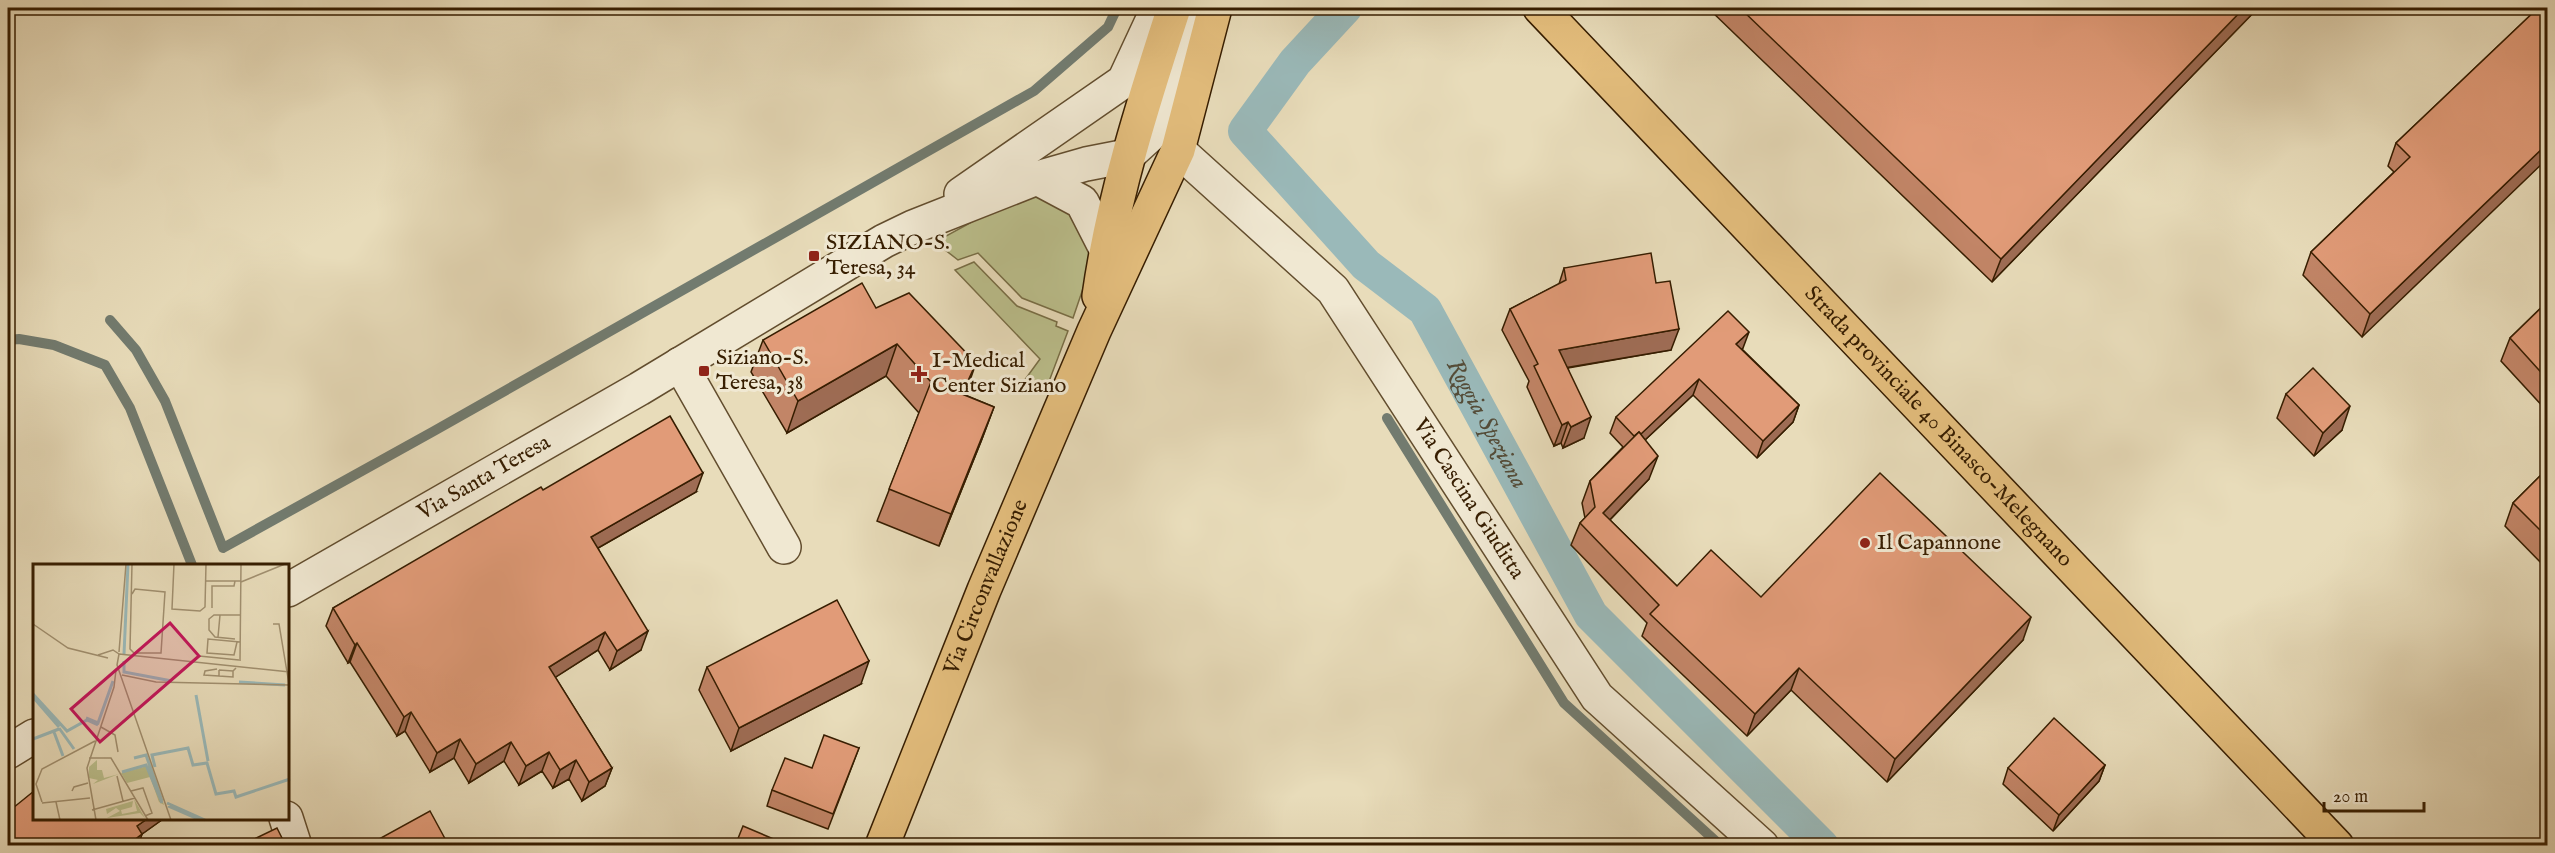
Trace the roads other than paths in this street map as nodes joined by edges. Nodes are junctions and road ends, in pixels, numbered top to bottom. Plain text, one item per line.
1 (1158, 8) edge
2 (1174, 8) edge
3 (1193, 8) edge
4 (1215, 8) edge
5 (1540, 8) edge
6 (1178, 150) junction
7 (1127, 156) junction
8 (1037, 178) junction
9 (913, 227) junction
10 (1106, 247) junction
11 (1094, 331) junction
12 (680, 364) junction
13 (784, 547) dead end
14 (290, 589) edge
15 (33, 737) edge
16 (8, 752) edge
17 (286, 820) edge
18 (295, 846) edge
19 (882, 846) edge
20 (1762, 846) edge
21 (2337, 846) edge

1 - 9 street
2 - 7 main road
3 - 7 street
4 - 6 main road
5 - 21 main road, Strada provinciale 40 Binasco-Melegnano
6 - 11 main road
6 - 20 street, Via Cascina Giuditta
7 - 8 street
7 - 10 main road
8 - 9 street
8 - 10 street
9 - 12 street, Via Santa Teresa
10 - 11 main road
11 - 19 main road, Via Circonvallazione
12 - 13 street
12 - 14 street, Via Santa Teresa
15 - 16 street
17 - 18 street

